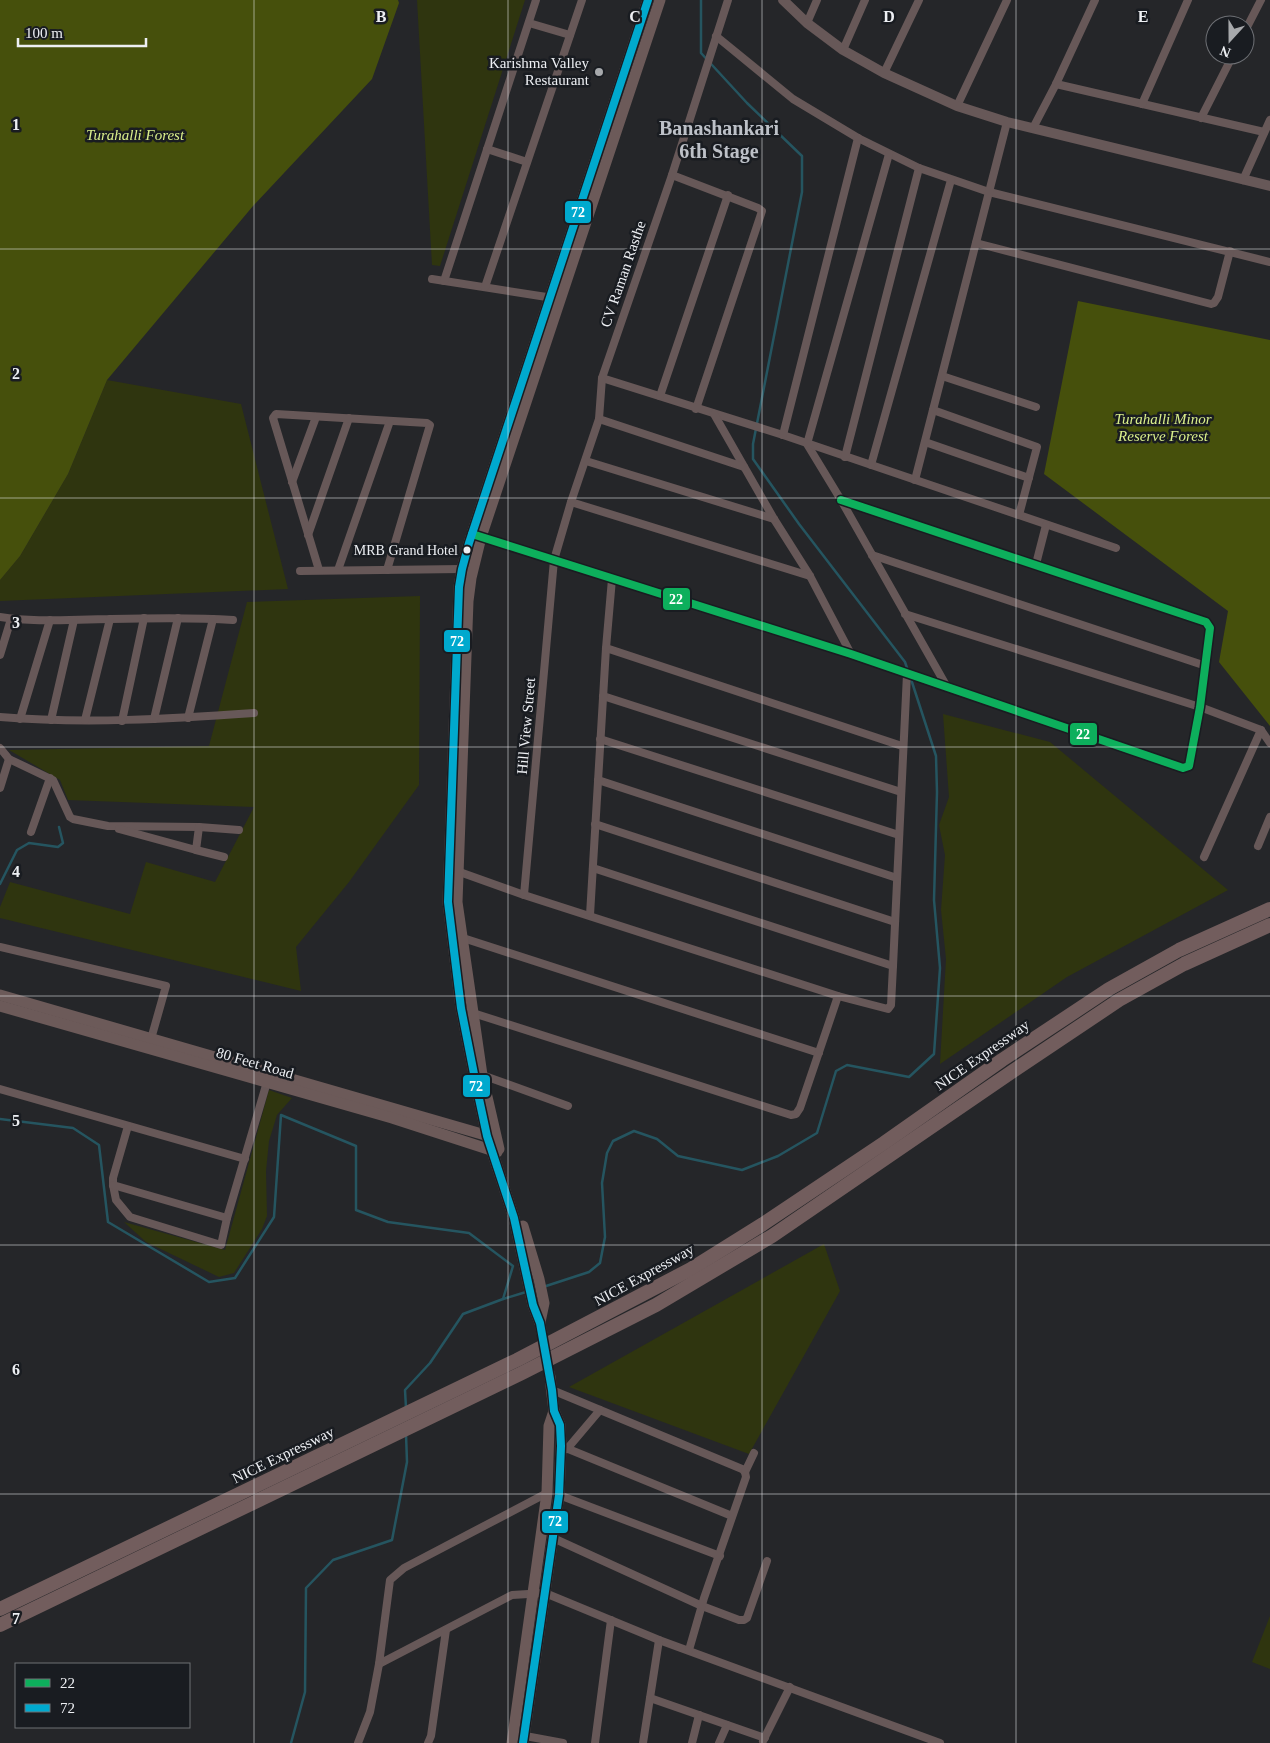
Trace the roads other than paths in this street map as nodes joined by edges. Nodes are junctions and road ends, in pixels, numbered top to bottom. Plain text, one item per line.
1 (536, 0) edge
2 (582, 0) edge
3 (648, 0) edge
4 (660, 0) edge
5 (728, 0) edge
6 (783, 0) edge
7 (817, 0) edge
8 (865, 0) edge
9 (919, 0) edge
10 (1007, 0) edge
11 (1095, 0) edge
12 (1188, 0) edge
13 (1261, 0) edge
14 (1253, 15) edge
15 (529, 23) junction
16 (807, 23) junction
17 (570, 35) junction
18 (716, 36) junction
19 (843, 50) junction
20 (1228, 65) edge
21 (884, 73) junction
22 (1056, 84) junction
23 (1142, 104) junction
24 (957, 106) junction
25 (1201, 118) junction
26 (1270, 120) edge
27 (1007, 122) junction
28 (1033, 128) junction
29 (1264, 132) junction
30 (858, 138) junction
31 (487, 149) junction
32 (889, 154) junction
33 (527, 162) junction
34 (919, 168) junction
35 (672, 175) junction
36 (951, 180) junction
37 (1243, 180) junction
38 (1270, 186) edge
39 (989, 192) junction
40 (728, 195) junction
41 (976, 243) junction
42 (1230, 251) junction
43 (1270, 262) edge
44 (432, 279) dead end
45 (444, 281) junction
46 (485, 288) junction
47 (555, 299) junction
48 (942, 376) junction
49 (602, 378) junction
50 (660, 396) junction
51 (1036, 407) dead end
52 (696, 409) junction
53 (933, 410) junction
54 (714, 414) junction
55 (316, 416) junction
56 (349, 418) junction
57 (599, 420) junction
58 (390, 421) junction
59 (783, 435) junction
60 (926, 442) junction
61 (807, 444) junction
62 (845, 457) junction
63 (586, 461) junction
64 (871, 465) junction
65 (744, 467) junction
66 (1030, 478) junction
67 (915, 480) junction
68 (292, 482) junction
69 (841, 500) junction
70 (571, 502) junction
71 (1019, 514) junction
72 (774, 519) junction
73 (1046, 525) junction
74 (308, 535) junction
75 (476, 536) junction
76 (1116, 548) dead end
77 (872, 555) junction
78 (554, 560) junction
79 (1036, 564) junction
80 (462, 569) junction
81 (319, 570) junction
82 (338, 570) junction
83 (387, 570) junction
84 (300, 571) dead end
85 (810, 576) junction
86 (612, 579) junction
87 (905, 614) junction
88 (0, 617) edge
89 (110, 618) junction
90 (144, 618) junction
91 (178, 618) junction
92 (213, 618) junction
93 (11, 619) junction
94 (50, 620) junction
95 (74, 620) junction
96 (233, 620) dead end
97 (606, 648) junction
98 (851, 654) junction
99 (0, 655) edge
100 (1206, 666) junction
101 (907, 674) junction
102 (947, 688) junction
103 (603, 696) junction
104 (1200, 707) junction
105 (254, 713) dead end
106 (0, 717) edge
107 (188, 718) junction
108 (20, 719) junction
109 (154, 719) junction
110 (51, 720) junction
111 (85, 720) junction
112 (122, 720) junction
113 (1262, 730) junction
114 (600, 739) junction
115 (1270, 743) edge
116 (902, 746) junction
117 (0, 748) edge
118 (9, 759) junction
119 (50, 778) junction
120 (598, 780) junction
121 (0, 788) edge
122 (901, 792) junction
123 (1270, 817) edge
124 (595, 824) junction
125 (108, 826) junction
126 (199, 827) junction
127 (239, 830) dead end
128 (31, 832) dead end
129 (899, 835) junction
130 (1258, 846) dead end
131 (196, 850) junction
132 (224, 857) dead end
133 (1204, 857) dead end
134 (593, 868) junction
135 (453, 870) junction
136 (898, 878) junction
137 (524, 895) junction
138 (1270, 909) edge
139 (590, 915) junction
140 (895, 922) junction
141 (1270, 925) edge
142 (463, 938) junction
143 (0, 947) edge
144 (893, 966) junction
145 (0, 995) edge
146 (838, 996) junction
147 (0, 1006) edge
148 (473, 1013) junction
149 (152, 1039) junction
150 (819, 1053) junction
151 (482, 1075) junction
152 (267, 1082) junction
153 (0, 1089) edge
154 (568, 1106) dead end
155 (128, 1126) junction
156 (491, 1137) junction
157 (496, 1152) junction
158 (244, 1158) junction
159 (113, 1185) junction
160 (227, 1218) junction
161 (539, 1304) dead end
162 (550, 1377) tunnel mouth
163 (552, 1390) junction
164 (600, 1410) junction
165 (554, 1411) junction
166 (391, 1428) junction
167 (564, 1447) junction
168 (754, 1453) dead end
169 (745, 1472) junction
170 (553, 1494) junction
171 (732, 1516) junction
172 (553, 1538) junction
173 (720, 1556) junction
174 (767, 1561) dead end
175 (545, 1593) junction
176 (532, 1594) junction
177 (702, 1606) junction
178 (0, 1610) edge
179 (611, 1620) junction
180 (0, 1625) edge
181 (446, 1630) junction
182 (659, 1640) junction
183 (689, 1650) junction
184 (379, 1664) junction
185 (790, 1687) junction
186 (650, 1698) junction
187 (699, 1715) junction
188 (727, 1725) junction
189 (518, 1739) edge
190 (763, 1741) edge
191 (358, 1743) edge
192 (428, 1743) edge
193 (563, 1743) edge
194 (594, 1743) edge
195 (643, 1743) edge
196 (692, 1743) edge
197 (719, 1743) edge
198 (940, 1743) edge

1 - 15 street
2 - 17 street
3 - 47 main road
4 - 47 main road
5 - 18 street, CV Raman Rasthe
6 - 16 street
7 - 16 street
8 - 19 street
9 - 21 street
10 - 24 street
11 - 22 street
12 - 23 street
13 - 14 street
15 - 17 street
15 - 31 street
16 - 19 street
17 - 33 street
18 - 30 street
18 - 35 street, CV Raman Rasthe
19 - 21 street
20 - 25 street
21 - 24 street
22 - 23 street
22 - 28 street
23 - 25 street
24 - 27 street
25 - 29 street
26 - 29 street
27 - 28 street
27 - 39 street
28 - 37 street
29 - 37 street
30 - 32 street
30 - 59 street
31 - 33 street
31 - 45 street
32 - 34 street
32 - 61 street
33 - 46 street
34 - 36 street
34 - 62 street
35 - 40 street
35 - 49 street, CV Raman Rasthe
36 - 39 street
36 - 64 street
37 - 38 street
39 - 41 street
39 - 42 street
40 - 50 street
40 - 52 street
41 - 42 street
41 - 48 street
42 - 43 street
44 - 45 street
45 - 46 street
46 - 47 street
47 - 75 main road
48 - 51 street
48 - 53 street
49 - 50 street
49 - 57 street, CV Raman Rasthe
50 - 52 street
52 - 54 street
53 - 60 street
53 - 66 street
54 - 59 street
54 - 65 street
55 - 56 street
55 - 68 street
55 - 68 street
56 - 58 street
56 - 74 street
57 - 63 street, CV Raman Rasthe
57 - 65 street
58 - 82 street
58 - 83 street
59 - 61 street
60 - 66 street
60 - 67 street
61 - 62 street
61 - 69 street
62 - 64 street
63 - 70 street, CV Raman Rasthe
63 - 72 street
64 - 67 street
65 - 72 street
66 - 71 street
67 - 71 street
68 - 74 street
69 - 77 street
69 - 79 street
70 - 78 street, CV Raman Rasthe
70 - 85 street
71 - 73 street
72 - 85 street
73 - 76 street
73 - 79 street
74 - 81 street
75 - 78 street
75 - 80 main road
75 - 135 main road
77 - 87 street
77 - 100 street
78 - 86 street
78 - 137 street, Hill View Street
79 - 100 street
80 - 83 street
80 - 135 main road
81 - 82 street
81 - 84 street
82 - 83 street
85 - 98 street
86 - 97 street
86 - 98 street
87 - 102 street
87 - 104 street
88 - 93 street
89 - 90 street
89 - 95 street
89 - 111 street
90 - 91 street
90 - 112 street
91 - 92 street
91 - 109 street
92 - 96 street
92 - 107 street
93 - 94 street
93 - 99 street
94 - 95 street
94 - 108 street
95 - 110 street
97 - 103 street
97 - 116 street
98 - 101 street
100 - 104 street
101 - 102 street
101 - 116 street
102 - 104 street
103 - 114 street
103 - 122 street
104 - 113 street
105 - 107 street
106 - 108 street
107 - 109 street
108 - 110 street
109 - 112 street
110 - 111 street
111 - 112 street
113 - 115 street
113 - 133 street
114 - 120 street
114 - 129 street
116 - 122 street
117 - 118 street
118 - 119 street
118 - 121 street
119 - 125 street
119 - 128 street
120 - 124 street
120 - 136 street
122 - 129 street
123 - 130 street
124 - 134 street
124 - 140 street
125 - 126 street
125 - 131 street
126 - 127 street
126 - 131 street
129 - 136 street
131 - 132 street
134 - 139 street
134 - 144 street
135 - 137 street
135 - 142 main road
135 - 156 main road
136 - 140 street
137 - 139 street
138 - 166 highway, NICE Expressway
139 - 146 street
140 - 144 street
141 - 166 highway, NICE Expressway
142 - 148 main road
142 - 150 street
143 - 149 street
144 - 146 street
145 - 149 main road, 80 Feet Road
146 - 150 street
147 - 152 main road, 80 Feet Road
148 - 150 street
148 - 151 main road
149 - 156 main road, 80 Feet Road
151 - 154 street
151 - 156 main road
152 - 157 main road, 80 Feet Road
152 - 158 street
153 - 155 street
155 - 158 street
155 - 159 street
156 - 157 main road
157 - 161 main road
158 - 160 street
159 - 160 street
159 - 160 street
162 - 163 main road
163 - 164 street
163 - 165 main road
164 - 167 street
164 - 169 street
165 - 167 main road
165 - 170 main road
166 - 178 highway, NICE Expressway
166 - 180 highway, NICE Expressway
167 - 170 main road
167 - 171 street
168 - 169 street
169 - 171 street
170 - 172 main road
170 - 173 street
170 - 176 main road
170 - 184 street
171 - 173 street
172 - 175 main road
172 - 177 street
173 - 177 street
174 - 177 street
175 - 176 street
175 - 179 street
175 - 189 main road
176 - 181 street
176 - 189 main road
177 - 183 street
179 - 182 street
179 - 194 street
181 - 184 street
181 - 192 street
182 - 183 street
182 - 186 street
183 - 185 street
184 - 191 street
185 - 190 street
185 - 198 street
186 - 187 street
186 - 195 street
187 - 188 street
187 - 196 street
188 - 190 street
188 - 197 street
189 - 193 street

